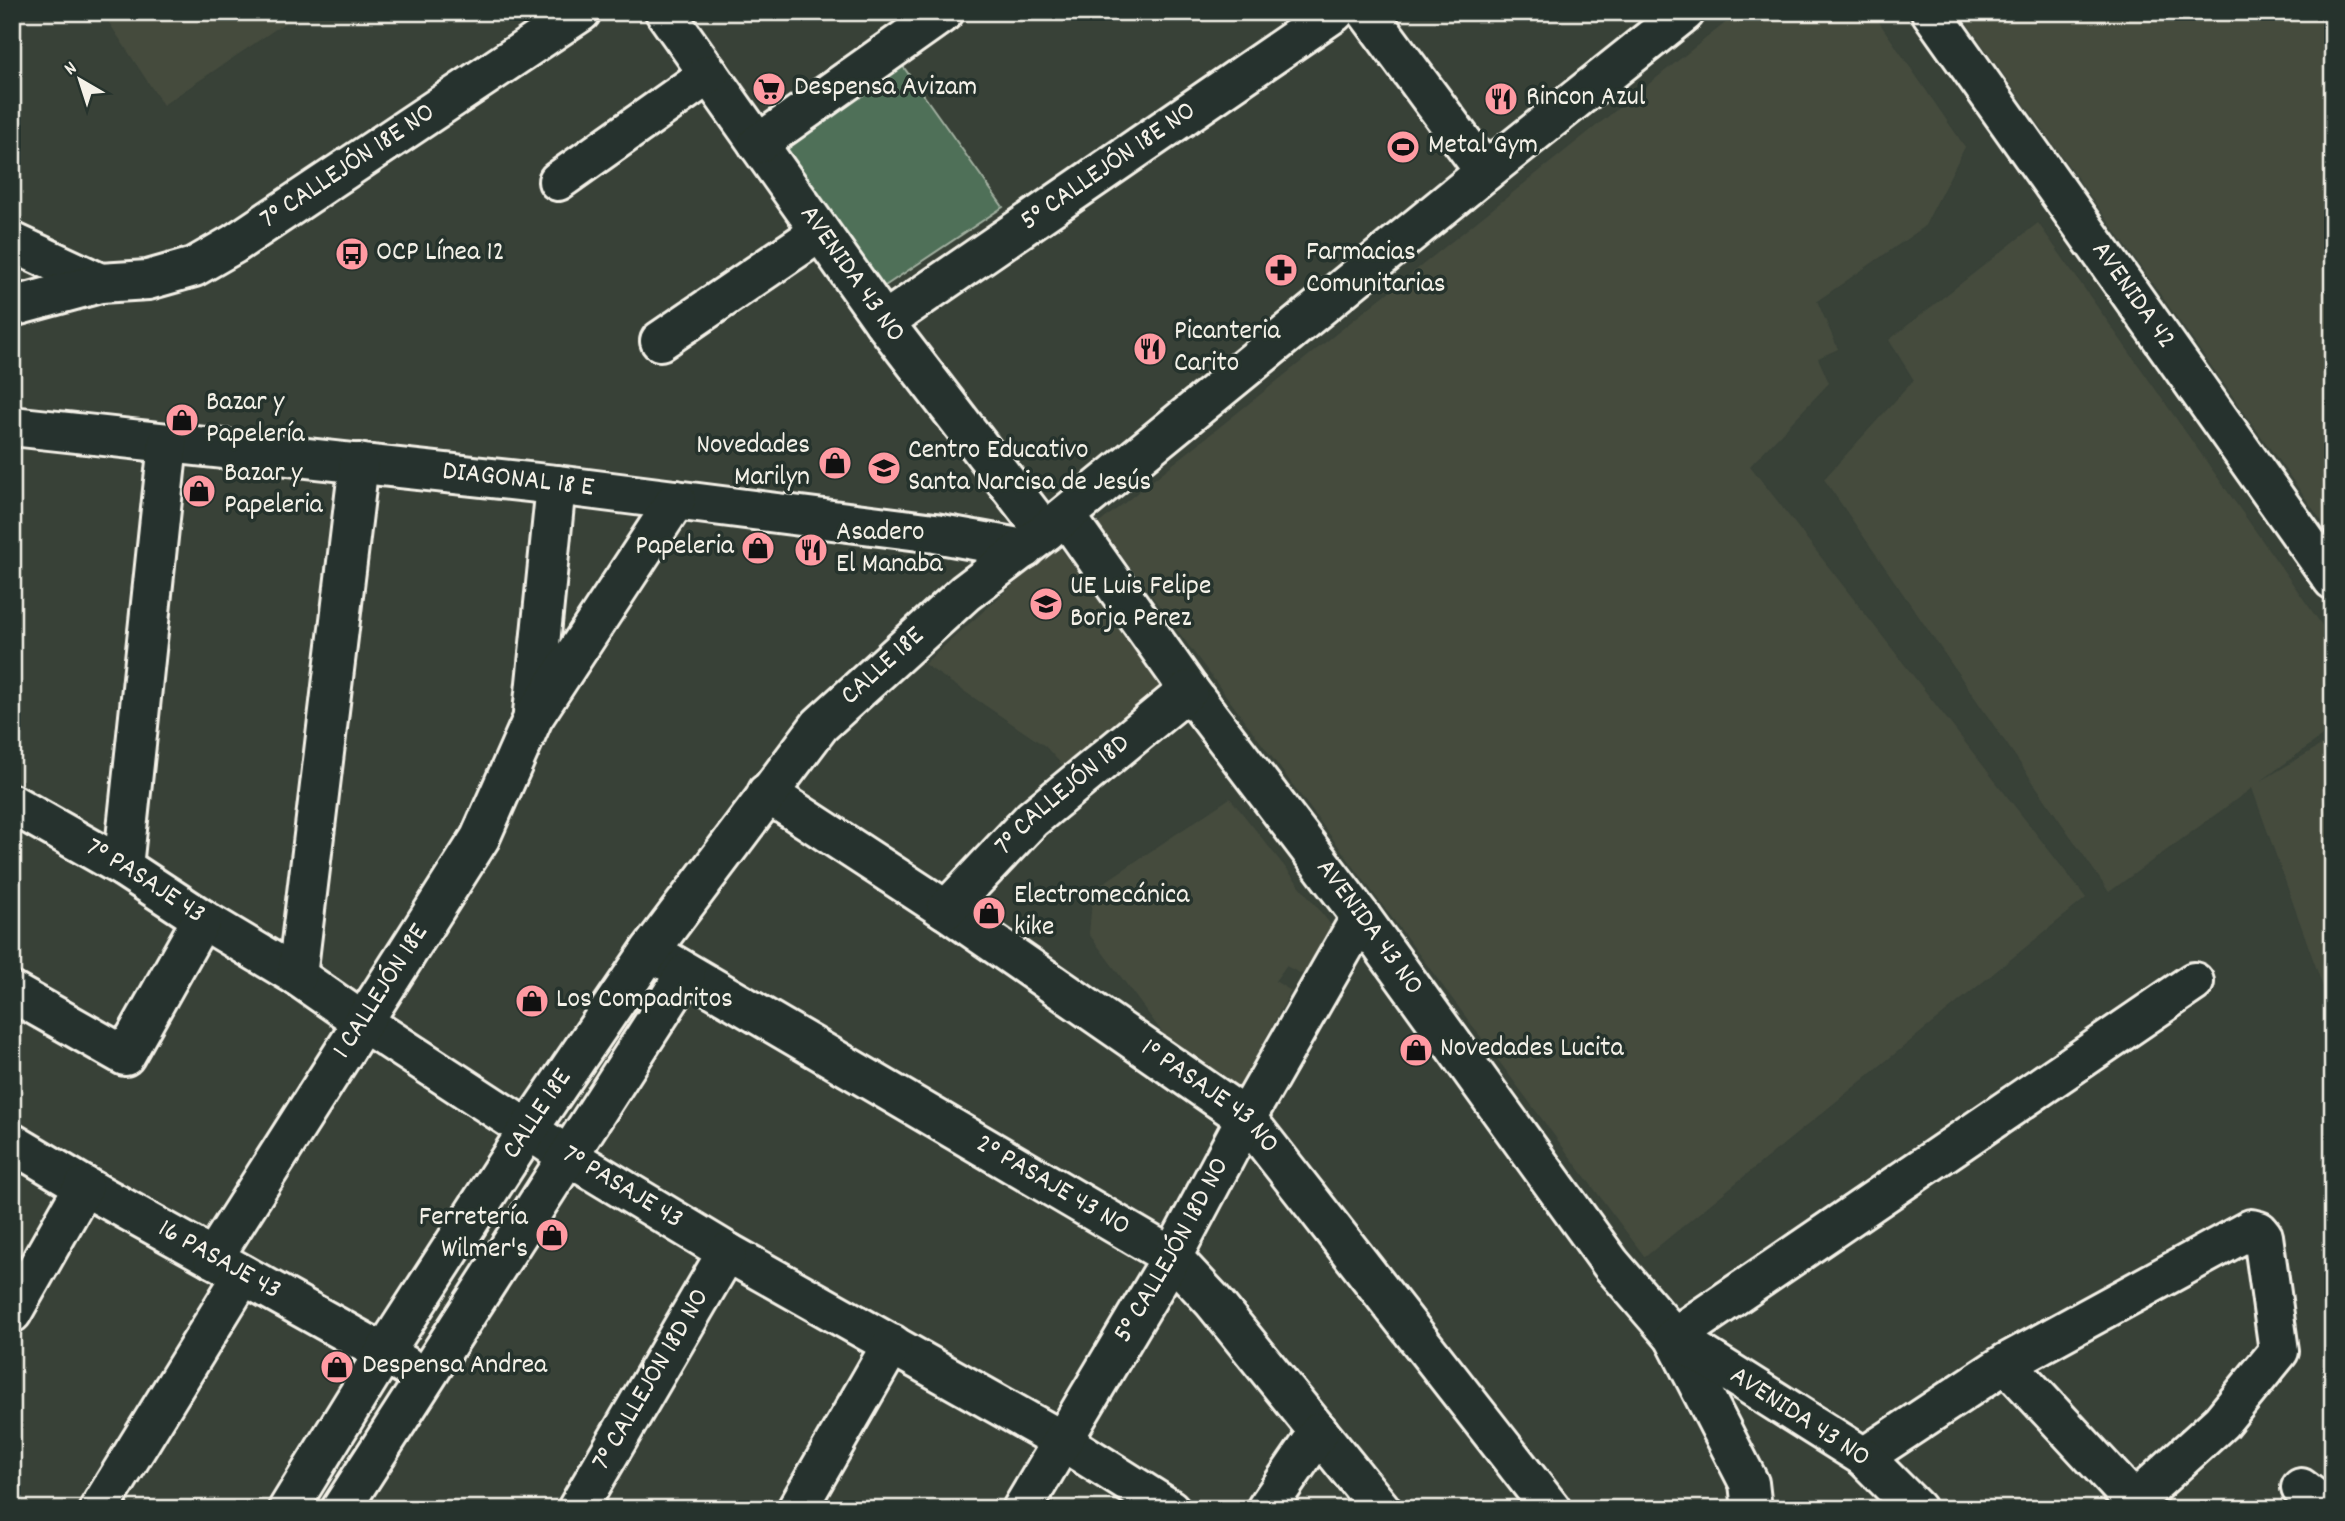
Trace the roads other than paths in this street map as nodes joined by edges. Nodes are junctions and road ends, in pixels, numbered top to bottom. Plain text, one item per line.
1 (581, 12) edge
2 (665, 12) edge
3 (944, 12) edge
4 (1335, 12) edge
5 (1367, 12) edge
6 (1685, 12) edge
7 (1931, 12) edge
8 (709, 74) junction
9 (758, 144) junction
10 (1485, 172) junction
11 (558, 181) dead end
12 (820, 232) junction
13 (12, 242) edge
14 (100, 283) junction
15 (12, 307) edge
16 (884, 321) junction
17 (660, 341) dead end
18 (12, 426) edge
19 (168, 443) junction
20 (359, 463) junction
21 (556, 485) junction
22 (676, 500) junction
23 (1045, 532) junction
24 (2333, 580) edge
25 (1189, 690) junction
26 (533, 718) junction
27 (767, 793) junction
28 (12, 804) edge
29 (123, 867) junction
30 (946, 910) junction
31 (1361, 917) junction
32 (202, 919) junction
33 (650, 951) junction
34 (686, 972) junction
35 (297, 976) junction
36 (2194, 982) dead end
37 (12, 992) edge
38 (363, 1022) junction
39 (1246, 1118) junction
40 (528, 1130) junction
41 (12, 1143) edge
42 (568, 1156) junction
43 (84, 1186) junction
44 (727, 1252) junction
45 (1172, 1257) junction
46 (228, 1267) junction
47 (12, 1313) edge
48 (1674, 1337) junction
49 (892, 1344) junction
50 (384, 1353) junction
51 (2006, 1363) junction
52 (425, 1376) junction
53 (1319, 1432) junction
54 (1061, 1440) junction
55 (1864, 1457) junction
56 (99, 1509) edge
57 (288, 1509) edge
58 (341, 1509) edge
59 (577, 1509) edge
60 (797, 1509) edge
61 (1022, 1509) edge
62 (1170, 1509) edge
63 (1266, 1509) edge
64 (1381, 1509) edge
65 (1551, 1509) edge
66 (1752, 1509) edge
67 (1916, 1509) edge

1 - 14 street, 7° CALLEJÓN 18E NO
2 - 8 street, AVENIDA 43 NO
3 - 9 street
4 - 16 street, 5° CALLEJÓN 18E NO
5 - 10 street
6 - 10 street, CALLE 18E
7 - 24 street, AVENIDA 42
8 - 9 street, AVENIDA 43 NO
8 - 11 street
9 - 12 street, AVENIDA 43 NO
10 - 23 street, CALLE 18E
12 - 16 street, AVENIDA 43 NO
12 - 17 street
13 - 14 street, 7° CALLEJÓN 18E NO
14 - 15 street, 7° CALLEJÓN 18E NO
16 - 23 street, AVENIDA 43 NO
18 - 19 street, DIAGONAL 18 E
19 - 20 street, DIAGONAL 18 E
19 - 29 street
20 - 21 street, DIAGONAL 18 E
20 - 35 street
21 - 22 street, DIAGONAL 18 E
21 - 26 street, 1 CALLEJÓN 18E
22 - 23 street, DIAGONAL 18 E
22 - 26 street, 1 CALLEJÓN 18E
23 - 25 street, AVENIDA 43 NO
23 - 27 street, CALLE 18E
25 - 30 street, 7° CALLEJÓN 18D
25 - 31 street, AVENIDA 43 NO
26 - 38 street, 1 CALLEJÓN 18E
27 - 30 street, 1° PASAJE 43 NO
27 - 33 street, CALLE 18E
28 - 29 street, 7° PASAJE 43
29 - 32 street, 7° PASAJE 43
30 - 39 street, 1° PASAJE 43 NO
31 - 39 street, 5° CALLEJÓN 18D NO
31 - 48 street, AVENIDA 43 NO
32 - 35 street, 7° PASAJE 43
32 - 37 street
33 - 34 street, 2° PASAJE 43 NO
33 - 40 street, CALLE 18E
34 - 42 street, CALLE 18E
34 - 45 street, 2° PASAJE 43 NO
35 - 38 street, 7° PASAJE 43
36 - 48 street
38 - 40 street, 7° PASAJE 43
38 - 46 street, 1 CALLEJÓN 18E
39 - 45 street, 5° CALLEJÓN 18D NO
39 - 65 street, 1° PASAJE 43 NO
40 - 42 street, 7° PASAJE 43
40 - 50 street, CALLE 18E
41 - 43 street, 16 PASAJE 43
42 - 44 street, 7° PASAJE 43
42 - 52 street, CALLE 18E
43 - 46 street, 16 PASAJE 43
43 - 47 street
44 - 49 street, 7° PASAJE 43
44 - 59 street, 7° CALLEJÓN 18D NO
45 - 53 street, 2° PASAJE 43 NO
45 - 54 street, 5° CALLEJÓN 18D NO
46 - 50 street, 16 PASAJE 43
46 - 56 street, 1 CALLEJÓN 18E
48 - 55 street, AVENIDA 43 NO
48 - 66 street, AVENIDA 43 NO
49 - 54 street, 7° PASAJE 43
49 - 60 street
50 - 52 street, 16 PASAJE 43
50 - 57 street, CALLE 18E
51 - 51 street
51 - 55 street
52 - 58 street, CALLE 18E
53 - 63 street
53 - 64 street, 2° PASAJE 43 NO
54 - 61 street, 5° CALLEJÓN 18D NO
54 - 62 street, 7° PASAJE 43
55 - 67 street, AVENIDA 43 NO

